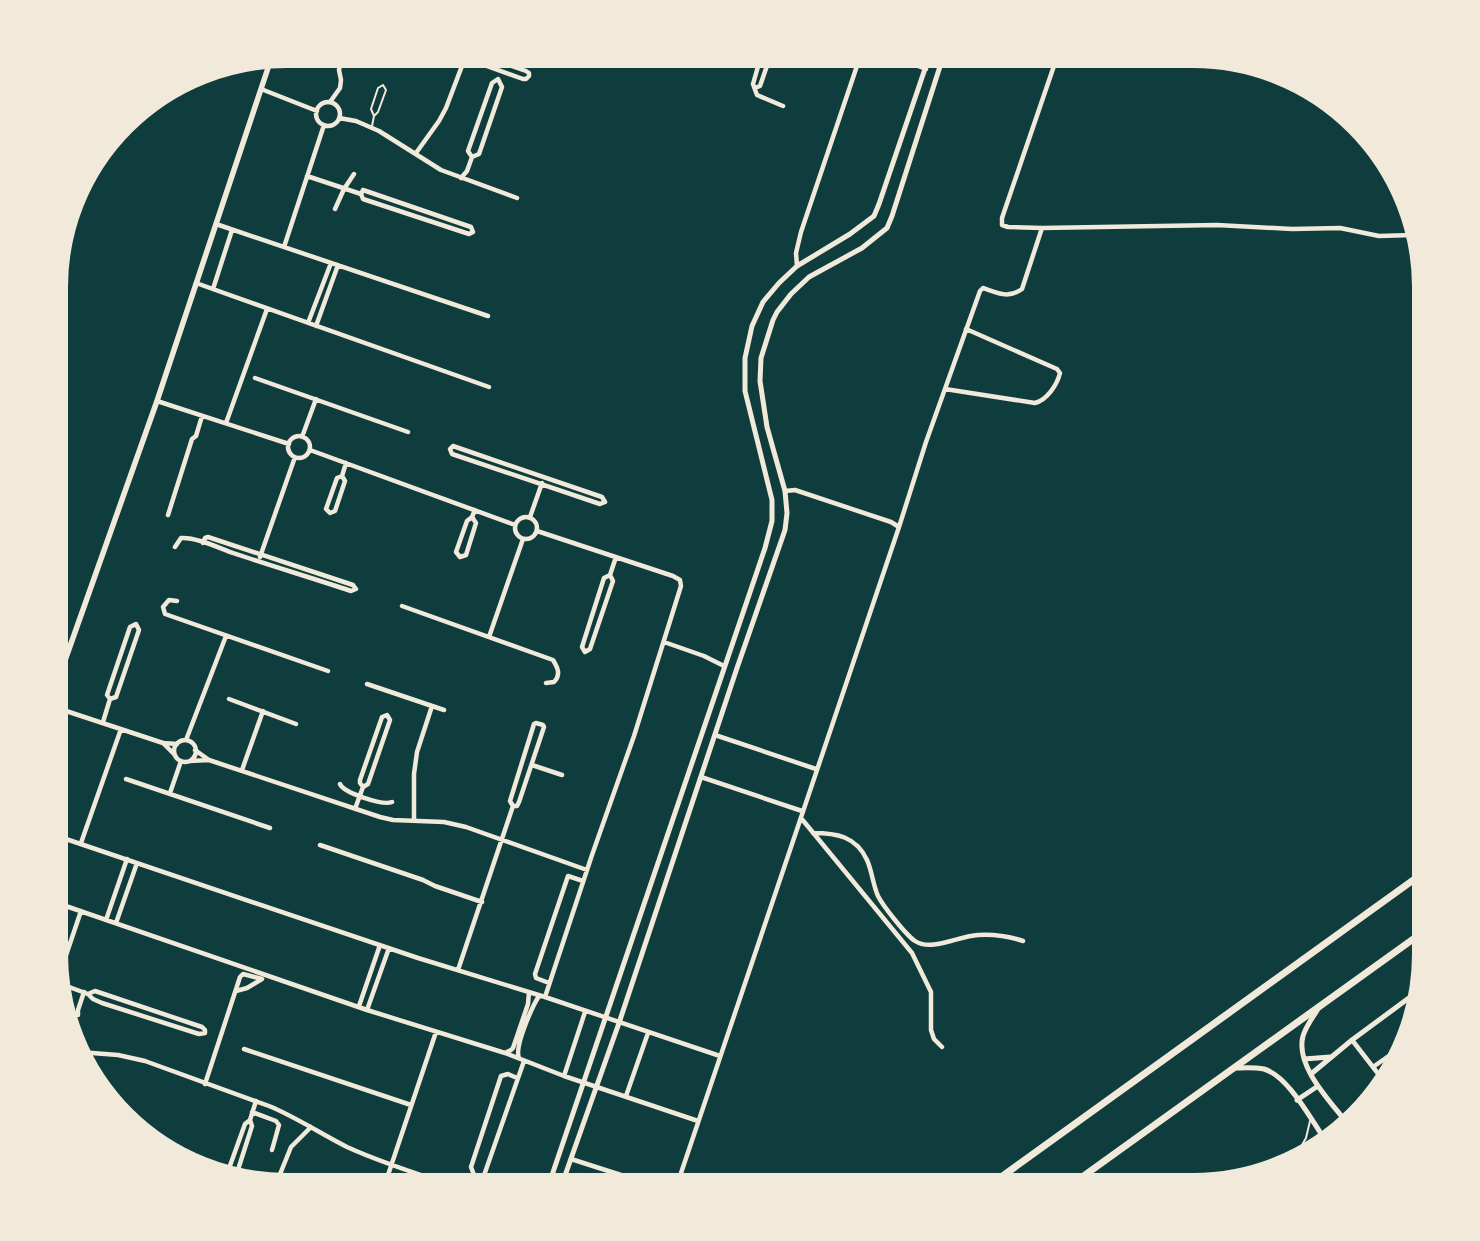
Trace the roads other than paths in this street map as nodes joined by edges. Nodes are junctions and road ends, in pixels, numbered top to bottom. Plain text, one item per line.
1 (340, 65) edge
2 (462, 65) edge
3 (487, 65) edge
4 (509, 65) edge
5 (758, 65) edge
6 (767, 65) edge
7 (857, 65) edge
8 (915, 65) edge
9 (927, 65) edge
10 (940, 65) edge
11 (1054, 65) edge
12 (269, 66) edge
13 (926, 69) junction
14 (755, 88) junction
15 (261, 89) junction
16 (330, 102) junction
17 (783, 106) dead end
18 (317, 110) junction
19 (374, 116) junction
20 (339, 118) junction
21 (324, 126) junction
22 (371, 128) junction
23 (416, 153) junction
24 (472, 157) junction
25 (354, 174) dead end
26 (307, 176) junction
27 (461, 178) junction
28 (344, 189) junction
29 (361, 194) junction
30 (517, 198) dead end
31 (335, 209) dead end
32 (216, 224) junction
33 (1042, 228) junction
34 (232, 230) junction
35 (1408, 235) edge
36 (284, 247) junction
37 (331, 263) junction
38 (338, 265) junction
39 (797, 266) junction
40 (196, 283) junction
41 (213, 289) junction
42 (267, 308) junction
43 (488, 316) dead end
44 (308, 323) junction
45 (316, 326) junction
46 (966, 329) junction
47 (255, 378) dead end
48 (489, 387) dead end
49 (945, 389) junction
50 (316, 399) junction
51 (157, 400) junction
52 (202, 416) junction
53 (226, 423) junction
54 (408, 432) dead end
55 (302, 437) junction
56 (289, 444) junction
57 (310, 450) junction
58 (295, 457) junction
59 (346, 463) junction
60 (342, 476) junction
61 (544, 477) junction
62 (542, 485) junction
63 (785, 491) junction
64 (474, 510) junction
65 (168, 515) dead end
66 (472, 517) junction
67 (530, 517) junction
68 (515, 524) junction
69 (899, 527) junction
70 (537, 531) junction
71 (523, 539) junction
72 (203, 543) junction
73 (175, 548) dead end
74 (260, 556) junction
75 (616, 557) junction
76 (258, 562) junction
77 (610, 574) junction
78 (177, 601) dead end
79 (402, 606) dead end
80 (226, 636) junction
81 (489, 637) junction
82 (664, 642) junction
83 (65, 660) edge
84 (724, 666) junction
85 (737, 668) junction
86 (328, 671) dead end
87 (546, 683) dead end
88 (368, 684) dead end
89 (110, 699) junction
90 (229, 699) dead end
91 (432, 706) junction
92 (65, 710) edge
93 (444, 710) dead end
94 (263, 711) junction
95 (103, 722) junction
96 (296, 724) dead end
97 (121, 729) junction
98 (715, 735) junction
99 (186, 740) junction
100 (163, 743) junction
101 (177, 744) junction
102 (196, 750) junction
103 (175, 755) junction
104 (209, 760) junction
105 (181, 761) junction
106 (188, 761) junction
107 (532, 765) junction
108 (816, 769) junction
109 (242, 770) junction
110 (562, 776) dead end
111 (701, 777) junction
112 (126, 779) dead end
113 (340, 784) dead end
114 (363, 787) junction
115 (170, 793) junction
116 (360, 796) junction
117 (392, 802) dead end
118 (513, 806) junction
119 (356, 809) junction
120 (802, 811) junction
121 (801, 818) junction
122 (414, 820) junction
123 (270, 828) dead end
124 (813, 832) junction
125 (65, 839) edge
126 (502, 840) junction
127 (81, 844) junction
128 (320, 845) dead end
129 (127, 859) junction
130 (137, 863) junction
131 (587, 870) junction
132 (1415, 880) edge
133 (583, 881) junction
134 (482, 902) junction
135 (65, 906) edge
136 (80, 911) junction
137 (106, 920) junction
138 (116, 924) junction
139 (1415, 938) edge
140 (1023, 941) dead end
141 (380, 945) junction
142 (390, 948) junction
143 (65, 957) edge
144 (458, 970) junction
145 (267, 975) junction
146 (262, 979) junction
147 (549, 983) junction
148 (67, 986) edge
149 (236, 991) junction
150 (529, 992) junction
151 (86, 993) junction
152 (542, 996) junction
153 (1411, 996) edge
154 (358, 1006) junction
155 (1319, 1006) junction
156 (367, 1010) junction
157 (586, 1012) junction
158 (78, 1015) dead end
159 (605, 1018) junction
160 (620, 1023) junction
161 (436, 1032) junction
162 (648, 1033) junction
163 (1352, 1040) junction
164 (942, 1047) dead end
165 (244, 1050) dead end
166 (88, 1053) edge
167 (505, 1053) junction
168 (1390, 1055) edge
169 (720, 1056) junction
170 (1330, 1057) junction
171 (521, 1060) junction
172 (1304, 1060) junction
173 (1374, 1067) junction
174 (1232, 1068) junction
175 (1310, 1074) junction
176 (1379, 1075) edge
177 (564, 1076) junction
178 (517, 1078) junction
179 (584, 1082) junction
180 (205, 1084) junction
181 (597, 1086) junction
182 (1318, 1086) junction
183 (626, 1096) junction
184 (1298, 1100) junction
185 (256, 1101) junction
186 (412, 1105) junction
187 (252, 1112) junction
188 (1311, 1118) junction
189 (1343, 1118) edge
190 (250, 1120) junction
191 (698, 1120) junction
192 (311, 1127) junction
193 (1322, 1135) edge
194 (1307, 1144) edge
195 (1302, 1145) junction
196 (272, 1150) dead end
197 (1291, 1153) edge
198 (571, 1159) junction
199 (391, 1164) junction
200 (229, 1168) edge
201 (238, 1170) edge
202 (279, 1176) edge
203 (387, 1176) edge
204 (425, 1176) edge
205 (478, 1176) edge
206 (483, 1176) edge
207 (552, 1176) edge
208 (565, 1176) edge
209 (624, 1176) edge
210 (680, 1176) edge
211 (1003, 1176) edge
212 (1083, 1176) edge

1 - 16 street
2 - 23 street
3 - 4 street
5 - 14 street
6 - 14 street
7 - 39 street
8 - 13 street
9 - 13 street
10 - 63 street
11 - 33 street
12 - 15 main road
13 - 39 street
14 - 17 street
15 - 18 street
15 - 32 main road
16 - 18 street
16 - 20 street
18 - 21 street
19 - 19 lane
19 - 22 lane
20 - 21 street
20 - 22 street
21 - 26 street
22 - 23 street
23 - 27 street
24 - 24 street
24 - 27 street
25 - 28 street
26 - 28 street
26 - 36 street
27 - 30 street
28 - 29 street
28 - 31 street
29 - 29 street
32 - 34 street
32 - 40 main road
33 - 35 street
33 - 46 street
34 - 36 street
34 - 41 street
36 - 37 street
37 - 38 street
37 - 44 street
38 - 43 street
38 - 45 street
39 - 84 street
40 - 41 street
40 - 51 main road
41 - 42 street
42 - 44 street
42 - 53 street
44 - 45 street
45 - 48 street
46 - 49 street
46 - 49 street
47 - 50 street
49 - 69 street
50 - 54 street
50 - 55 street
51 - 52 street
51 - 83 main road
52 - 53 street
52 - 65 street
53 - 56 street
55 - 56 street
55 - 57 street
56 - 58 street
57 - 58 street
57 - 59 street
58 - 74 street
59 - 60 street
59 - 64 street
60 - 60 street
61 - 62 street
61 - 62 street
61 - 62 street
62 - 67 street
63 - 69 street
63 - 85 street
64 - 66 street
64 - 68 street
66 - 66 street
67 - 68 street
67 - 70 street
68 - 71 street
69 - 108 street
70 - 71 street
70 - 75 street
71 - 81 street
72 - 73 street
72 - 74 street
72 - 76 street
74 - 76 street
74 - 76 street
75 - 77 street
75 - 82 street
77 - 77 street
78 - 80 street
79 - 81 street
80 - 86 street
80 - 99 street
81 - 87 street
82 - 84 street
82 - 131 street
84 - 85 street
84 - 159 street
85 - 98 street
88 - 91 street
89 - 89 street
89 - 95 street
90 - 94 street
91 - 93 street
91 - 122 street
92 - 95 street
94 - 96 street
94 - 109 street
95 - 97 street
97 - 100 street
97 - 127 street
98 - 108 street
98 - 111 street
99 - 101 street
99 - 102 street
100 - 101 street
100 - 103 street
101 - 103 street
102 - 104 street
102 - 106 street
103 - 105 street
104 - 106 street
104 - 109 street
105 - 106 street
105 - 115 street
107 - 110 street
107 - 118 street
107 - 118 street
108 - 120 street
109 - 119 street
111 - 120 street
111 - 160 street
112 - 115 street
113 - 116 street
114 - 114 street
114 - 116 street
115 - 123 street
116 - 117 street
116 - 119 street
118 - 126 street
119 - 122 street
120 - 121 street
121 - 124 street
121 - 169 street
122 - 126 street
124 - 140 street
124 - 164 street
125 - 127 street
126 - 131 street
126 - 134 street
127 - 129 street
128 - 134 street
129 - 130 street
129 - 137 street
130 - 138 street
130 - 141 street
131 - 133 street
132 - 211 highway
133 - 147 street
133 - 147 street
134 - 144 street
135 - 136 street
136 - 137 street
136 - 143 street
137 - 138 street
138 - 145 street
139 - 155 highway
141 - 142 street
141 - 154 street
142 - 144 street
142 - 156 street
144 - 150 street
145 - 146 street
145 - 154 street
146 - 149 street
146 - 149 street
147 - 152 street
148 - 151 street
149 - 180 street
150 - 152 street
150 - 167 street
151 - 151 street
151 - 158 street
152 - 157 street
152 - 171 street
153 - 163 street
154 - 156 street
155 - 172 street
155 - 174 highway
156 - 161 street
157 - 159 street
157 - 177 street
159 - 160 street
159 - 179 street
160 - 162 street
160 - 181 street
161 - 167 street
161 - 186 street
162 - 169 street
162 - 183 street
163 - 170 street
163 - 173 street
165 - 186 street
166 - 180 street
167 - 171 street
168 - 173 street
169 - 191 street
170 - 172 street
170 - 175 street
171 - 177 street
171 - 178 street
172 - 175 street
173 - 176 street
174 - 184 street
174 - 212 highway
175 - 182 street
177 - 179 street
178 - 205 street
178 - 206 street
179 - 181 street
179 - 207 street
180 - 185 street
181 - 183 street
181 - 198 street
182 - 184 street
182 - 189 street
183 - 191 street
184 - 188 street
185 - 187 street
185 - 192 street
186 - 199 street
187 - 190 street
187 - 196 street
188 - 193 street
188 - 195 lane
190 - 200 street
190 - 201 street
191 - 210 street
192 - 199 street
192 - 202 street
194 - 195 lane
195 - 197 lane
198 - 208 street
198 - 209 street
199 - 203 street
199 - 204 street

